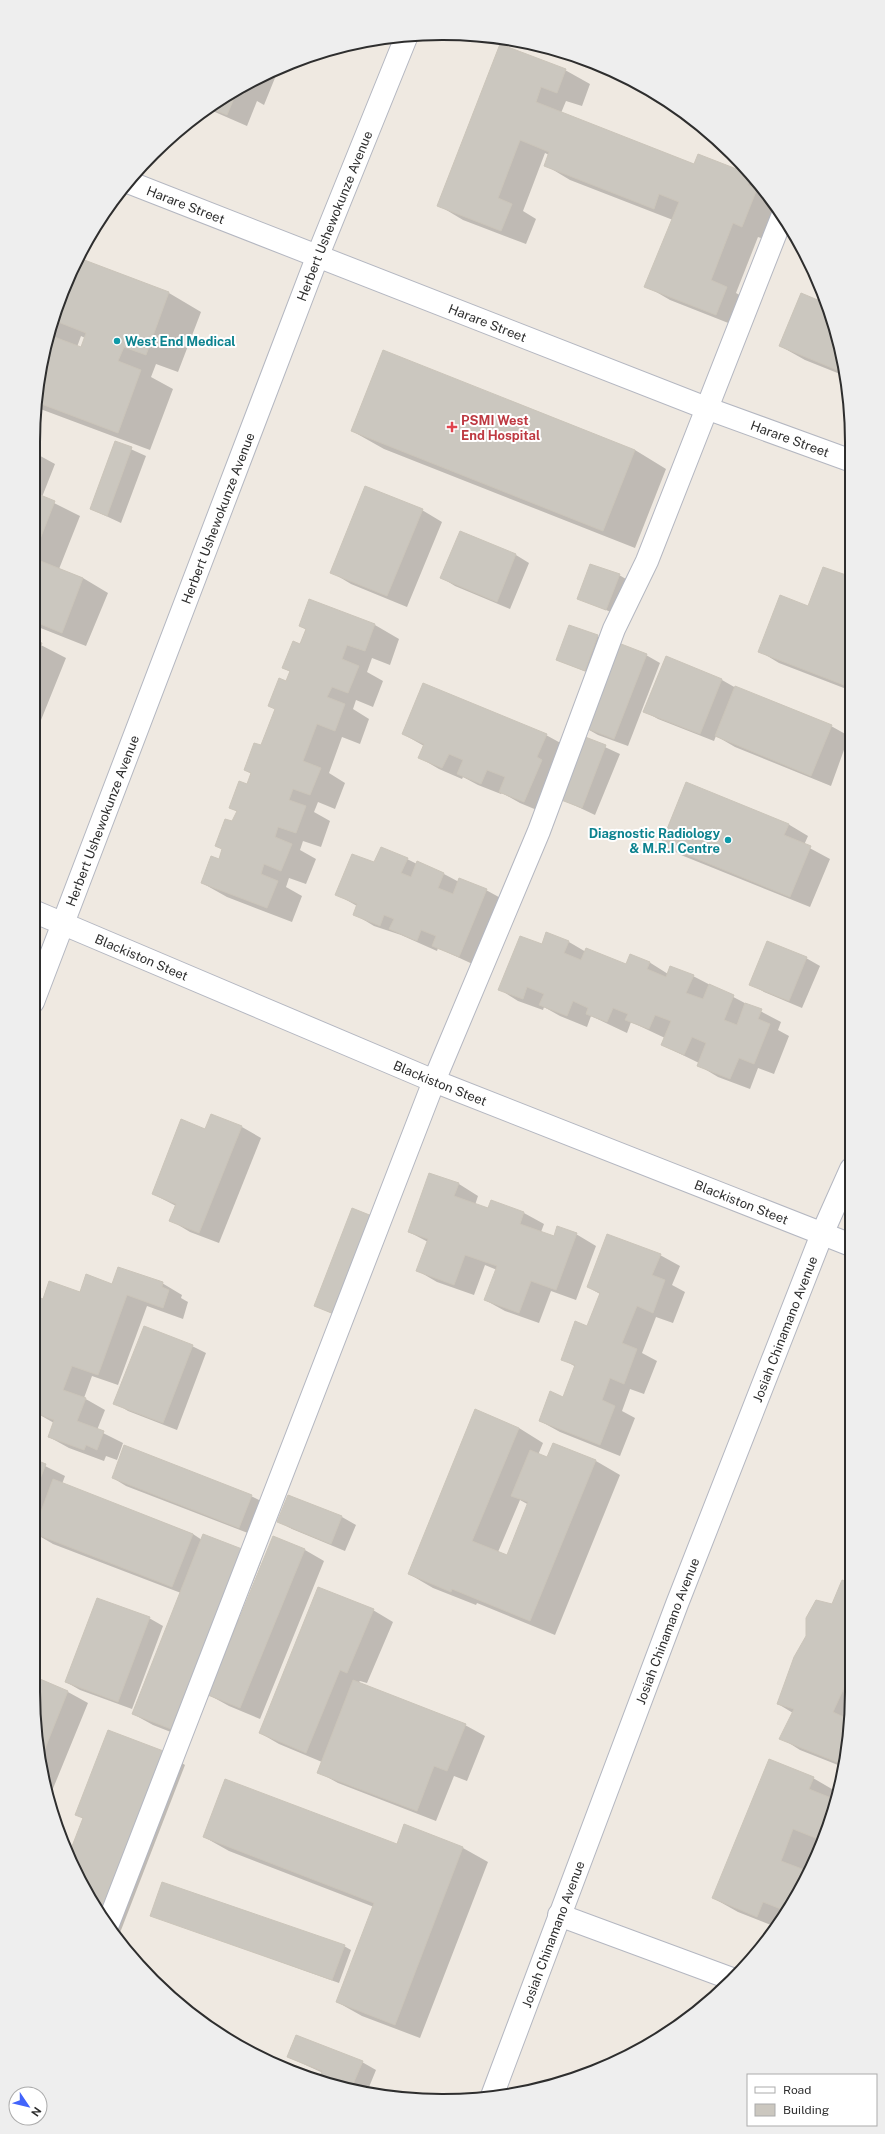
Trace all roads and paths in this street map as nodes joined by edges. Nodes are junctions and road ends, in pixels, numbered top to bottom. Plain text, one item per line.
1 (404, 42) edge
2 (134, 184) edge
3 (780, 223) edge
4 (318, 255) junction
5 (706, 408) junction
6 (845, 459) edge
7 (40, 914) edge
8 (64, 923) junction
9 (40, 984) edge
10 (434, 1081) junction
11 (845, 1182) edge
12 (822, 1234) junction
13 (845, 1243) edge
14 (559, 1915) junction
15 (110, 1918) edge
16 (726, 1977) edge
17 (494, 2091) edge

1 - 4 street, Herbert Ushewokunze Avenue
2 - 4 street, Harare Street
3 - 5 street
4 - 5 street, Harare Street
4 - 8 street, Herbert Ushewokunze Avenue
5 - 6 street, Harare Street
5 - 10 street
7 - 8 street, Blackiston Steet
8 - 9 street, Herbert Ushewokunze Avenue
8 - 10 street, Blackiston Steet
10 - 12 street, Blackiston Steet
10 - 15 street
11 - 12 street, Josiah Chinamano Avenue
12 - 13 street, Blackiston Steet
12 - 14 street, Josiah Chinamano Avenue
14 - 16 street
14 - 17 street, Josiah Chinamano Avenue

